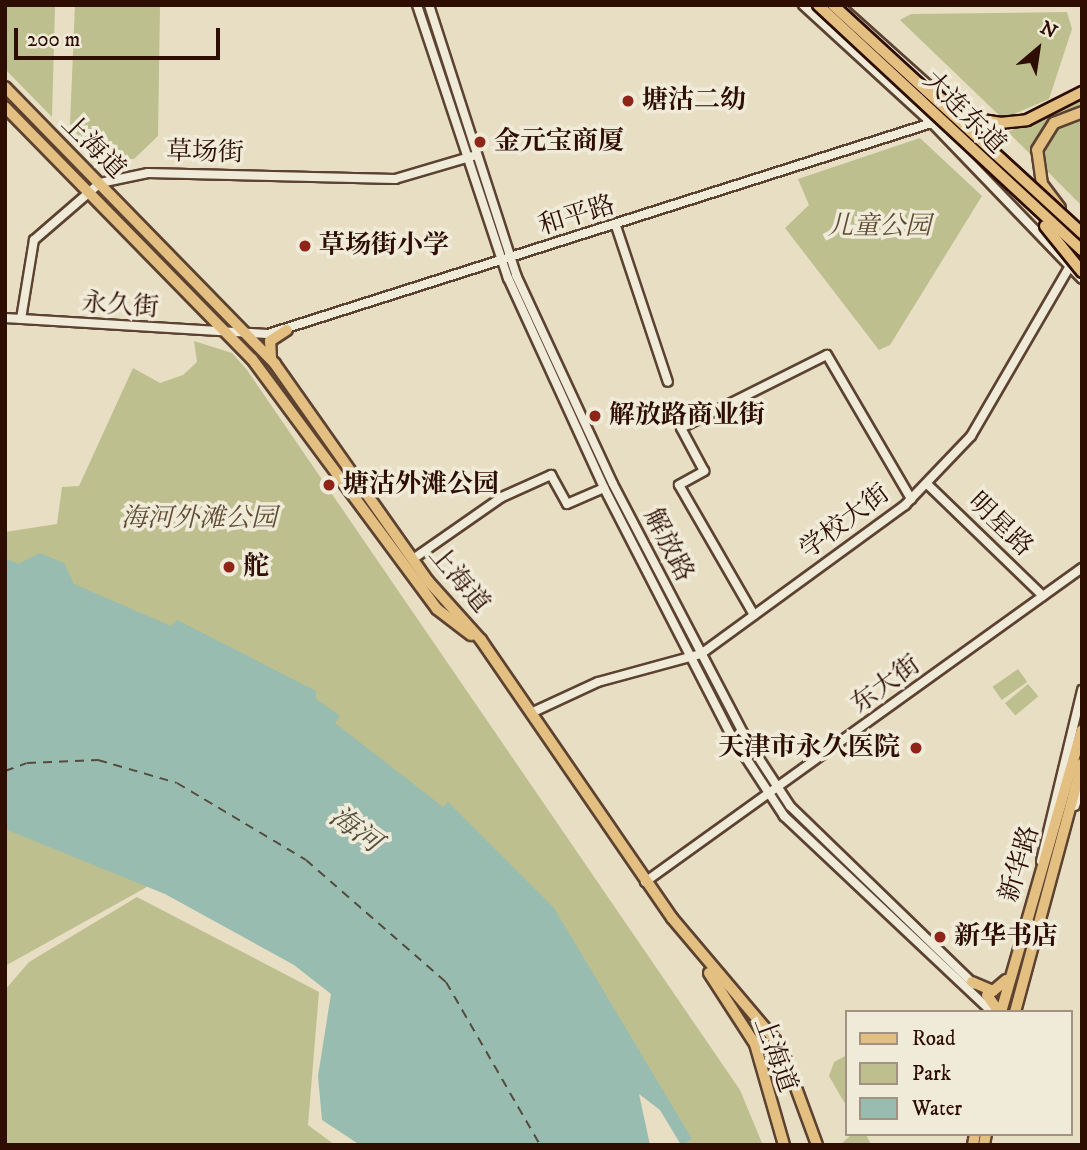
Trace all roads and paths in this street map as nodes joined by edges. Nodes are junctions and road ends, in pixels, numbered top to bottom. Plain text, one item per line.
1 (429, 5) edge
2 (803, 5) edge
3 (818, 5) edge
4 (833, 5) edge
5 (839, 5) edge
6 (417, 7) edge
7 (902, 69) junction
8 (5, 85) edge
9 (1082, 92) edge
10 (5, 107) edge
11 (1082, 112) edge
12 (958, 115) junction
13 (932, 123) junction
14 (472, 156) junction
15 (100, 183) junction
16 (86, 188) junction
17 (1040, 217) junction
18 (616, 226) junction
19 (1082, 233) edge
20 (1081, 248) edge
21 (504, 259) junction
22 (1067, 261) junction
23 (1082, 272) edge
24 (1082, 279) edge
25 (5, 318) edge
26 (21, 319) junction
27 (286, 330) junction
28 (250, 335) junction
29 (232, 337) junction
30 (275, 364) junction
31 (668, 382) dead end
32 (927, 484) junction
33 (604, 488) junction
34 (911, 499) junction
35 (412, 559) junction
36 (1082, 568) edge
37 (1043, 596) junction
38 (754, 615) junction
39 (701, 654) junction
40 (689, 658) junction
41 (1082, 690) edge
42 (531, 713) junction
43 (1082, 730) edge
44 (1082, 764) edge
45 (1082, 785) edge
46 (778, 789) junction
47 (769, 796) junction
48 (1058, 829) junction
49 (1040, 864) junction
50 (1053, 868) junction
51 (645, 882) junction
52 (1012, 971) junction
53 (972, 982) junction
54 (984, 998) junction
55 (1001, 1010) edge
56 (1002, 1010) edge
57 (1003, 1010) edge
58 (784, 1143) edge
59 (772, 1145) edge
60 (817, 1145) edge

1 - 14 street, 解放路
2 - 13 street
3 - 17 main road, 大连东道, bridge
4 - 7 main road, 大连东道, bridge
5 - 12 street
6 - 14 street, 解放路
7 - 9 main road, bridge
7 - 19 main road, 大连东道, bridge
8 - 15 main road, 上海道
10 - 16 main road, 上海道
11 - 19 main road, bridge
12 - 13 street, 和平路
12 - 20 street
13 - 18 street, 和平路
13 - 22 street
14 - 15 street, 草场街
14 - 21 street, 解放路
14 - 21 street, 解放路
15 - 16 street, 草场街
15 - 28 main road, 上海道
16 - 26 street, 草场街
16 - 29 main road, 上海道
17 - 20 main road, 大连东道, bridge
17 - 23 main road, bridge
18 - 21 street, 和平路
18 - 31 street
20 - 22 street, 学校大街
21 - 27 street
21 - 33 street, 解放路
21 - 39 street, 解放路
22 - 24 street
22 - 32 street, 学校大街
25 - 26 street, 永久街
26 - 29 street, 永久街
27 - 28 street
27 - 30 main road
28 - 29 street
28 - 30 main road, 上海道
29 - 58 main road, 上海道
30 - 35 main road, 上海道
32 - 34 street, 学校大街
32 - 37 street, 明星路
33 - 35 street
33 - 40 street, 解放路
34 - 38 street, 学校大街
34 - 38 street
35 - 42 main road, 上海道
36 - 37 street, 东大街
37 - 46 street, 东大街
38 - 39 street, 学校大街
39 - 40 street, 学校大街
39 - 46 street, 解放路
40 - 42 street, 学校大街
40 - 47 street, 解放路
41 - 49 street
42 - 51 main road, 上海道
43 - 48 main road, 新华路
44 - 48 main road, 新华路
45 - 50 street
46 - 47 street, 东大街
46 - 53 street, 解放路
47 - 51 street, 东大街
47 - 54 street, 解放路
48 - 49 main road, 新华路
48 - 50 main road, 新华路
49 - 52 main road, 新华路
50 - 57 main road, 新华路
51 - 60 main road, 上海道
52 - 53 main road
52 - 56 main road, 新华路
53 - 54 street, 解放路
54 - 55 main road
58 - 59 street

